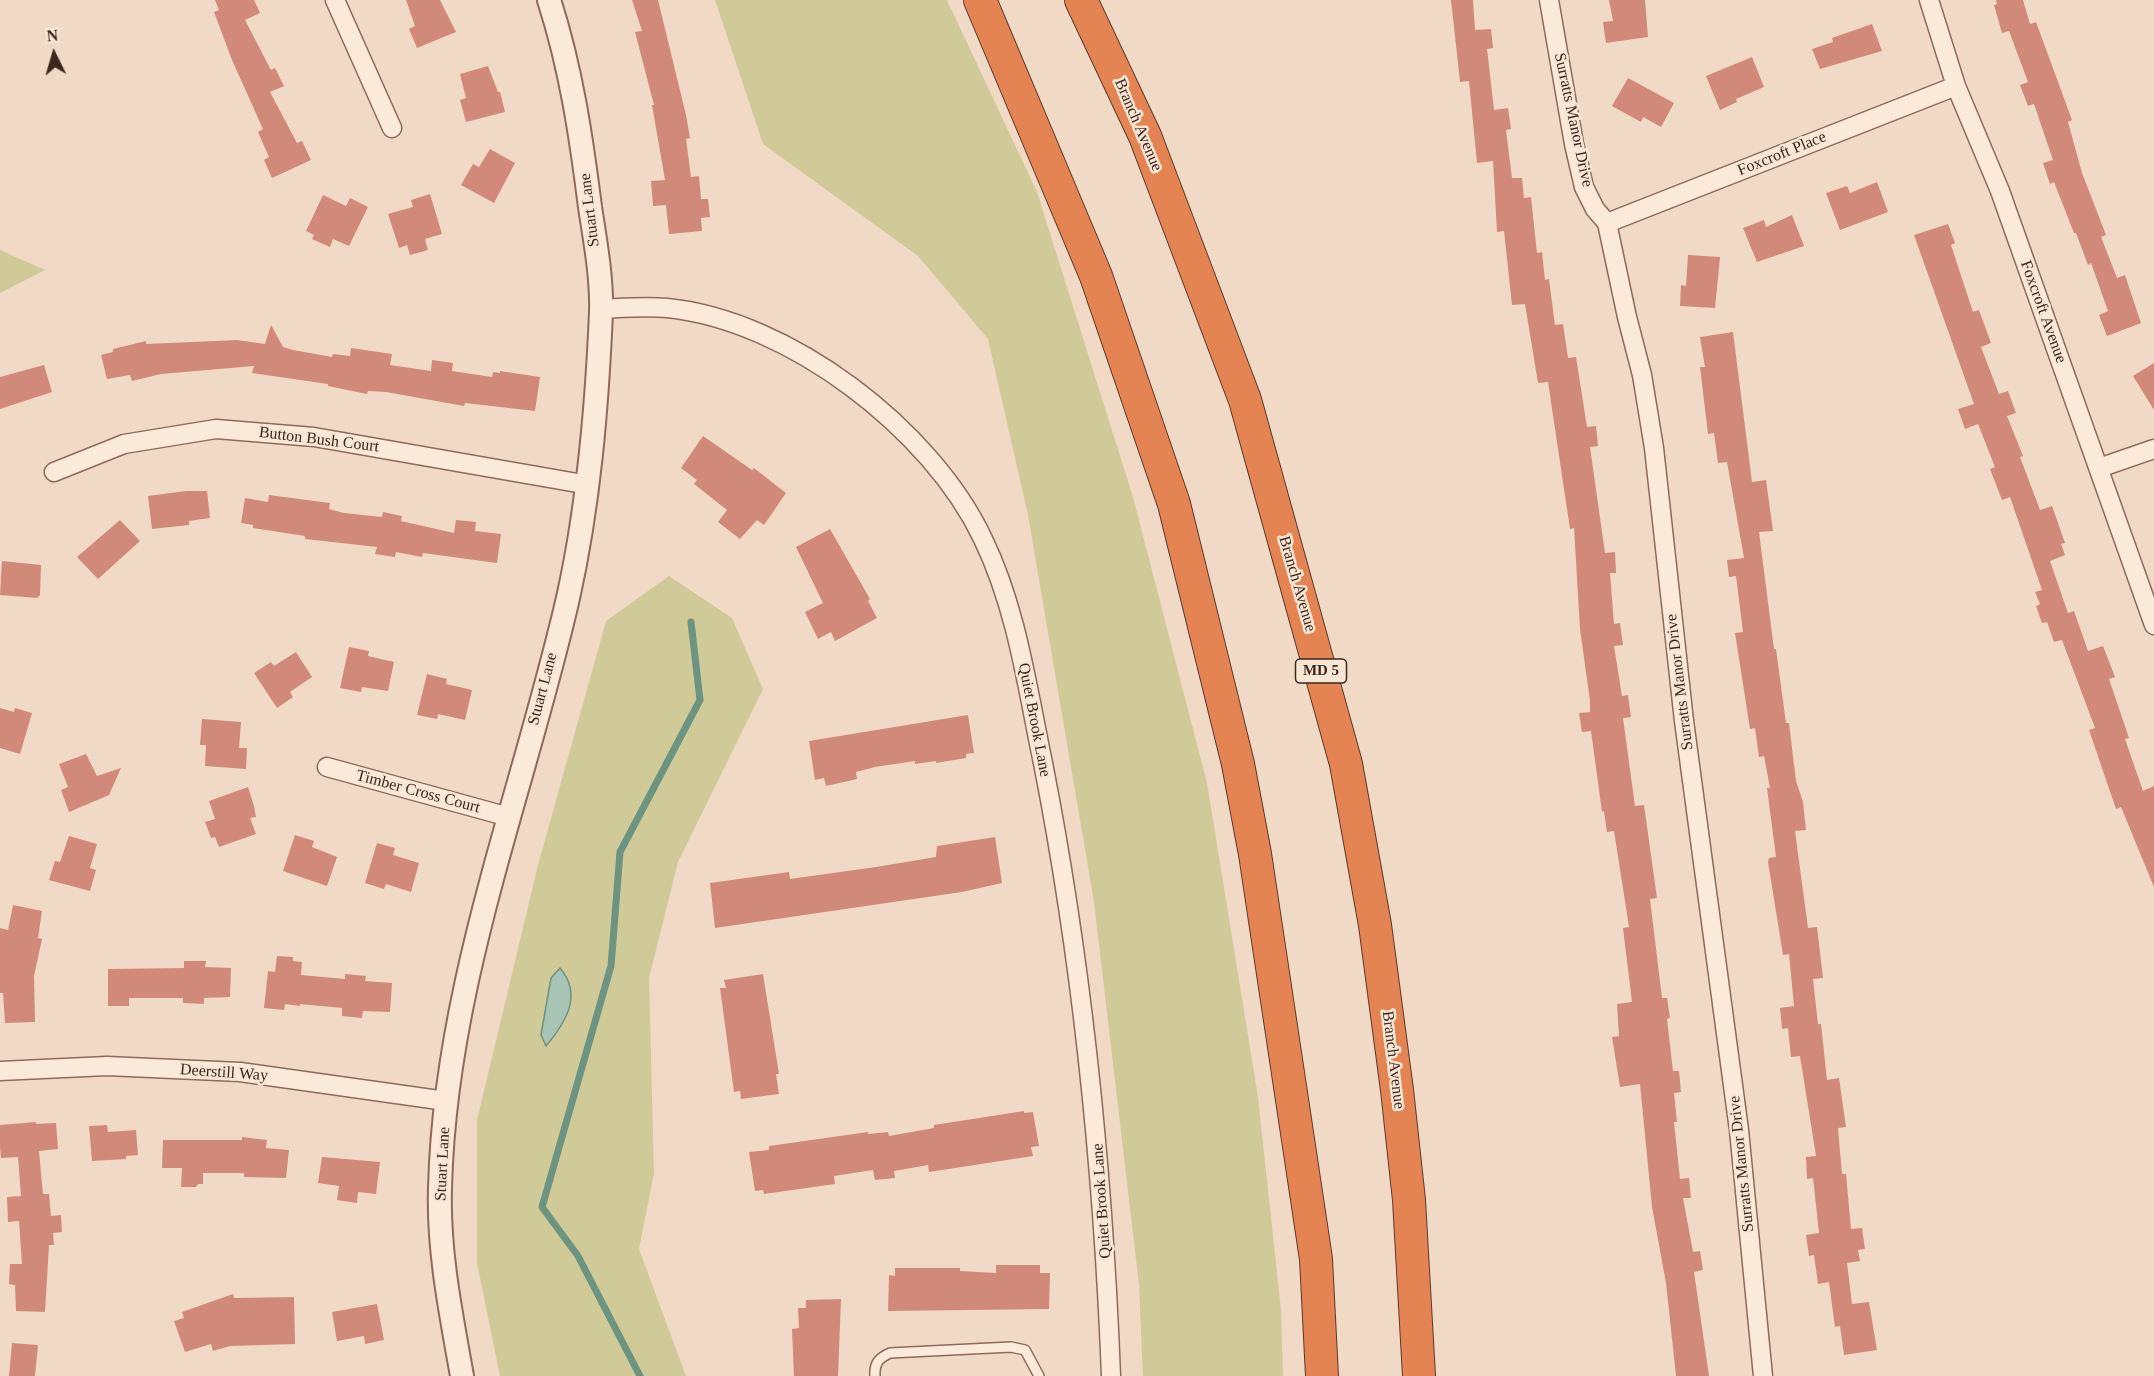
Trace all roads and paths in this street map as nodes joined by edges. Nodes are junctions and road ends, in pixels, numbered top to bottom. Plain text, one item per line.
1 (335, 0) edge
2 (549, 0) edge
3 (980, 0) edge
4 (1081, 0) edge
5 (1549, 0) edge
6 (1929, 0) edge
7 (1956, 86) junction
8 (392, 128) dead end
9 (1608, 223) junction
10 (601, 309) junction
11 (2154, 449) edge
12 (2099, 468) junction
13 (54, 472) dead end
14 (588, 485) junction
15 (2154, 625) edge
16 (327, 767) dead end
17 (509, 817) junction
18 (0, 1071) edge
19 (446, 1101) junction
20 (462, 1376) edge
21 (875, 1376) edge
22 (1040, 1376) edge
23 (1111, 1376) edge
24 (1322, 1376) edge
25 (1419, 1376) edge
26 (1763, 1376) edge

1 - 8 street
2 - 10 street, Stuart Lane
3 - 24 highway
4 - 25 highway, Branch Avenue / MD 5
5 - 9 street, Surratts Manor Drive
6 - 7 street, Foxcroft Avenue
7 - 9 street, Foxcroft Place
7 - 12 street, Foxcroft Avenue
9 - 26 street, Surratts Manor Drive
10 - 14 street, Stuart Lane
10 - 23 street, Quiet Brook Lane
11 - 12 street
12 - 15 street, Foxcroft Avenue
13 - 14 street, Button Bush Court
14 - 17 street, Stuart Lane
16 - 17 street, Timber Cross Court
17 - 19 street, Stuart Lane
18 - 19 street, Deerstill Way
19 - 20 street, Stuart Lane
21 - 22 lane

